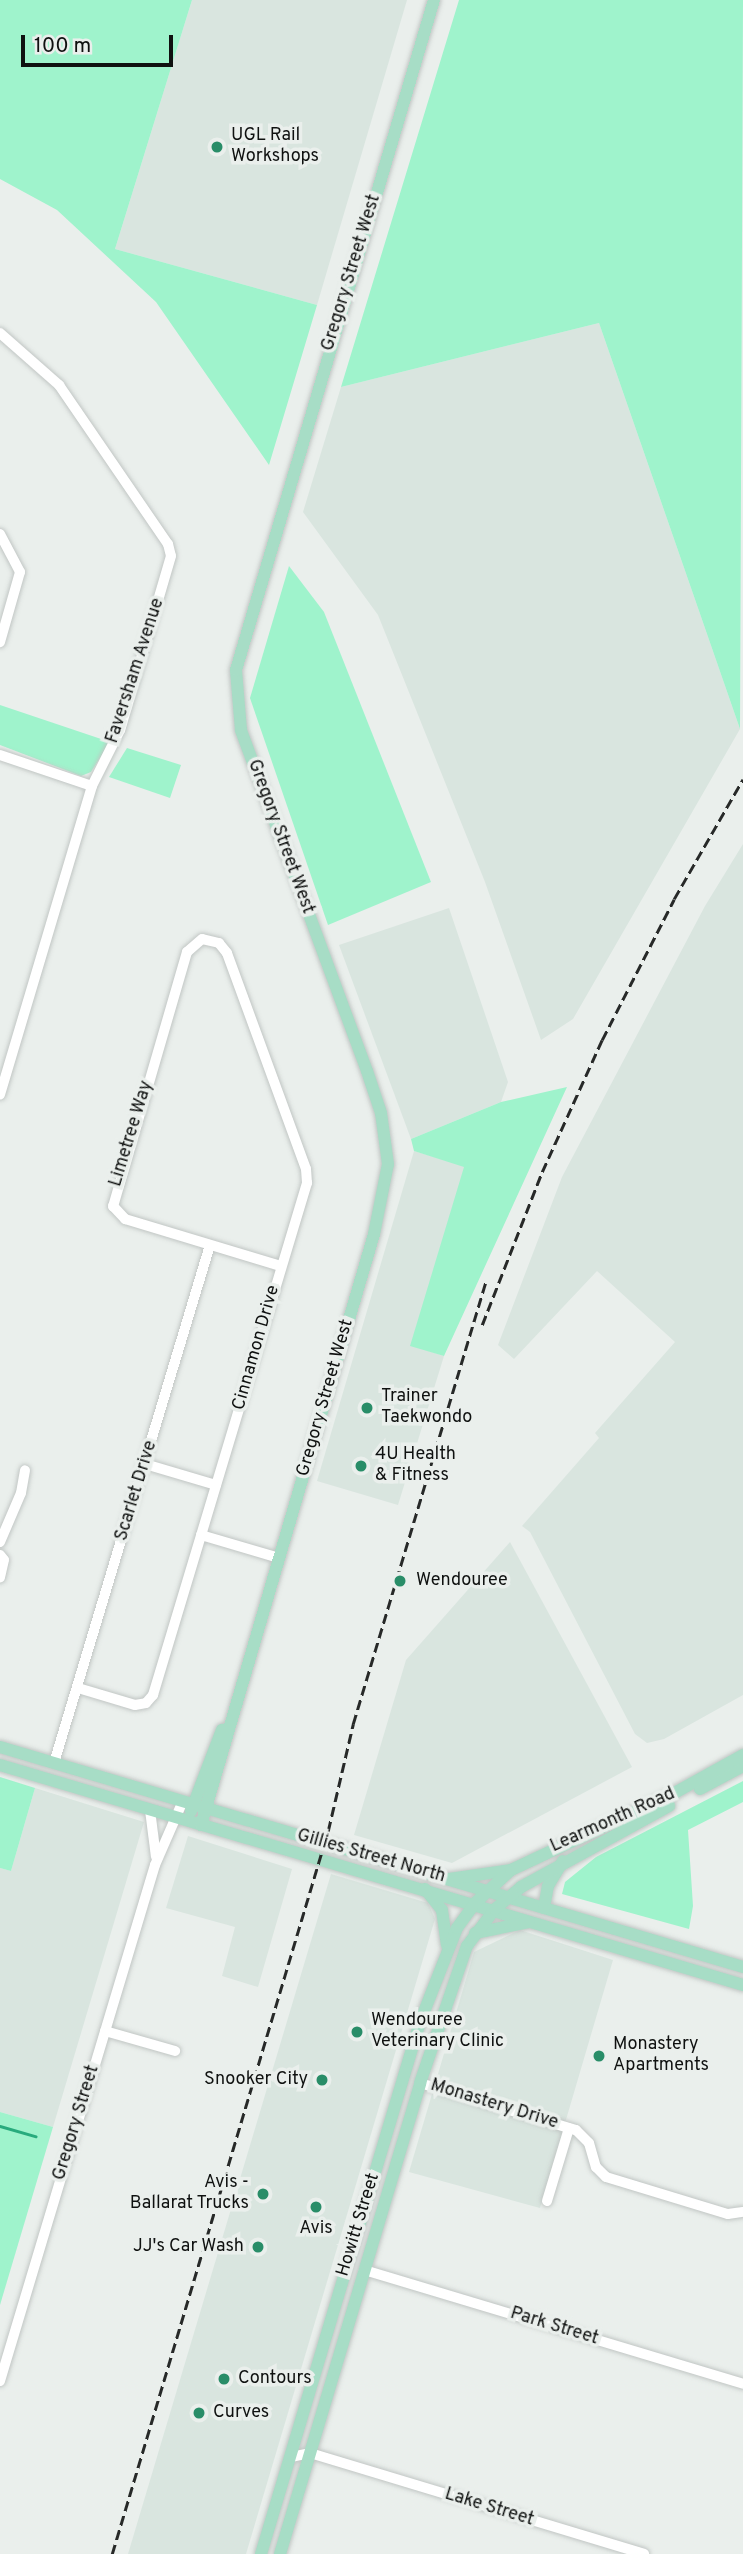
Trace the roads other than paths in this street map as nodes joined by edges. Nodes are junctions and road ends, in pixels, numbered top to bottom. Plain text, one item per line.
1 (434, 0) edge
2 (0, 333) edge
3 (0, 534) edge
4 (5, 547) edge
5 (0, 642) edge
6 (0, 755) edge
7 (92, 786) junction
8 (206, 939) joint
9 (0, 1096) edge
10 (210, 1245) junction
11 (281, 1266) junction
12 (145, 1464) junction
13 (25, 1470) dead end
14 (216, 1485) junction
15 (201, 1535) junction
16 (0, 1542) edge
17 (0, 1555) edge
18 (279, 1558) junction
19 (0, 1575) edge
20 (246, 1671) junction
21 (78, 1688) junction
22 (63, 1737) junction
23 (0, 1747) edge
24 (743, 1755) edge
25 (54, 1763) junction
26 (0, 1765) edge
27 (743, 1766) edge
28 (72, 1768) junction
29 (188, 1802) junction
30 (208, 1807) junction
31 (150, 1810) junction
32 (182, 1820) junction
33 (201, 1825) junction
34 (564, 1861) junction
35 (155, 1865) junction
36 (511, 1870) junction
37 (446, 1879) junction
38 (424, 1888) junction
39 (486, 1891) junction
40 (508, 1897) junction
41 (475, 1903) junction
42 (544, 1908) junction
43 (495, 1909) junction
44 (536, 1922) junction
45 (475, 1933) junction
46 (447, 1945) junction
47 (743, 1967) edge
48 (743, 1985) edge
49 (105, 2031) junction
50 (175, 2051) dead end
51 (403, 2078) junction
52 (420, 2083) junction
53 (569, 2127) junction
54 (547, 2201) dead end
55 (743, 2212) edge
56 (361, 2218) junction
57 (378, 2223) junction
58 (364, 2270) junction
59 (0, 2381) edge
60 (743, 2384) edge
61 (310, 2453) junction
62 (291, 2457) junction
63 (334, 2462) junction
64 (305, 2470) junction
65 (261, 2554) edge
66 (280, 2554) edge
67 (644, 2554) edge

1 - 18 main road, Gregory Street West
2 - 7 street, Faversham Avenue
3 - 4 street
4 - 5 street
6 - 7 street
7 - 9 street, Faversham Avenue
8 - 10 street, Limetree Way
8 - 11 street, Cinnamon Drive
10 - 11 street, Limetree Way
10 - 12 street, Scarlet Drive
11 - 14 street, Cinnamon Drive
12 - 14 street
12 - 21 street, Scarlet Drive
13 - 16 street
14 - 15 street, Cinnamon Drive
15 - 18 street
15 - 21 street, Cinnamon Drive
17 - 19 street
18 - 20 main road, Gregory Street West
20 - 29 main road, Gregory Street West
20 - 30 main road, Gregory Street West
21 - 22 street, Scarlet Drive
22 - 25 street, Scarlet Drive
22 - 28 street
23 - 25 main road, Gillies Street North
24 - 36 main road, Learmonth Road
25 - 28 main road, Gillies Street North
26 - 31 main road, Gillies Street North
27 - 34 main road, Learmonth Road
28 - 29 main road, Gillies Street North
29 - 30 main road, Gillies Street North
29 - 32 main road, Gregory Street West
30 - 33 main road, Gregory Street West
30 - 37 main road, Gillies Street North
31 - 32 main road, Gillies Street North
31 - 35 street, Gregory Street
32 - 33 main road, Gillies Street North
32 - 35 street, Gregory Street
33 - 38 main road, Gillies Street North
34 - 40 main road, Learmonth Road
34 - 42 main road
35 - 49 street, Gregory Street
36 - 37 main road
36 - 39 main road, Learmonth Road
37 - 39 main road, Gillies Street North
38 - 41 main road, Gillies Street North
38 - 46 main road
39 - 40 main road, Gillies Street North
39 - 41 main road, Learmonth Road
40 - 42 main road, Gillies Street North
40 - 43 main road, Learmonth Road
41 - 43 main road, Gillies Street North
41 - 46 main road, Howitt Street
42 - 47 main road, Gillies Street North
43 - 44 main road, Gillies Street North
43 - 45 main road, Howitt Street
44 - 45 main road
44 - 48 main road, Gillies Street North
45 - 52 main road, Howitt Street
46 - 51 main road, Howitt Street
49 - 50 street
49 - 59 street, Gregory Street
51 - 52 main road
51 - 56 main road, Howitt Street
52 - 53 street, Monastery Drive
52 - 57 main road, Howitt Street
53 - 54 street, Monastery Drive
53 - 55 street, Monastery Drive
56 - 57 main road
56 - 62 main road, Howitt Street
57 - 58 main road, Howitt Street
58 - 60 street, Park Street
58 - 61 main road, Howitt Street
61 - 62 street
61 - 63 street, Lake Street
61 - 64 main road, Howitt Street
62 - 65 main road, Howitt Street
63 - 64 street
63 - 67 street, Lake Street
64 - 66 main road, Howitt Street

